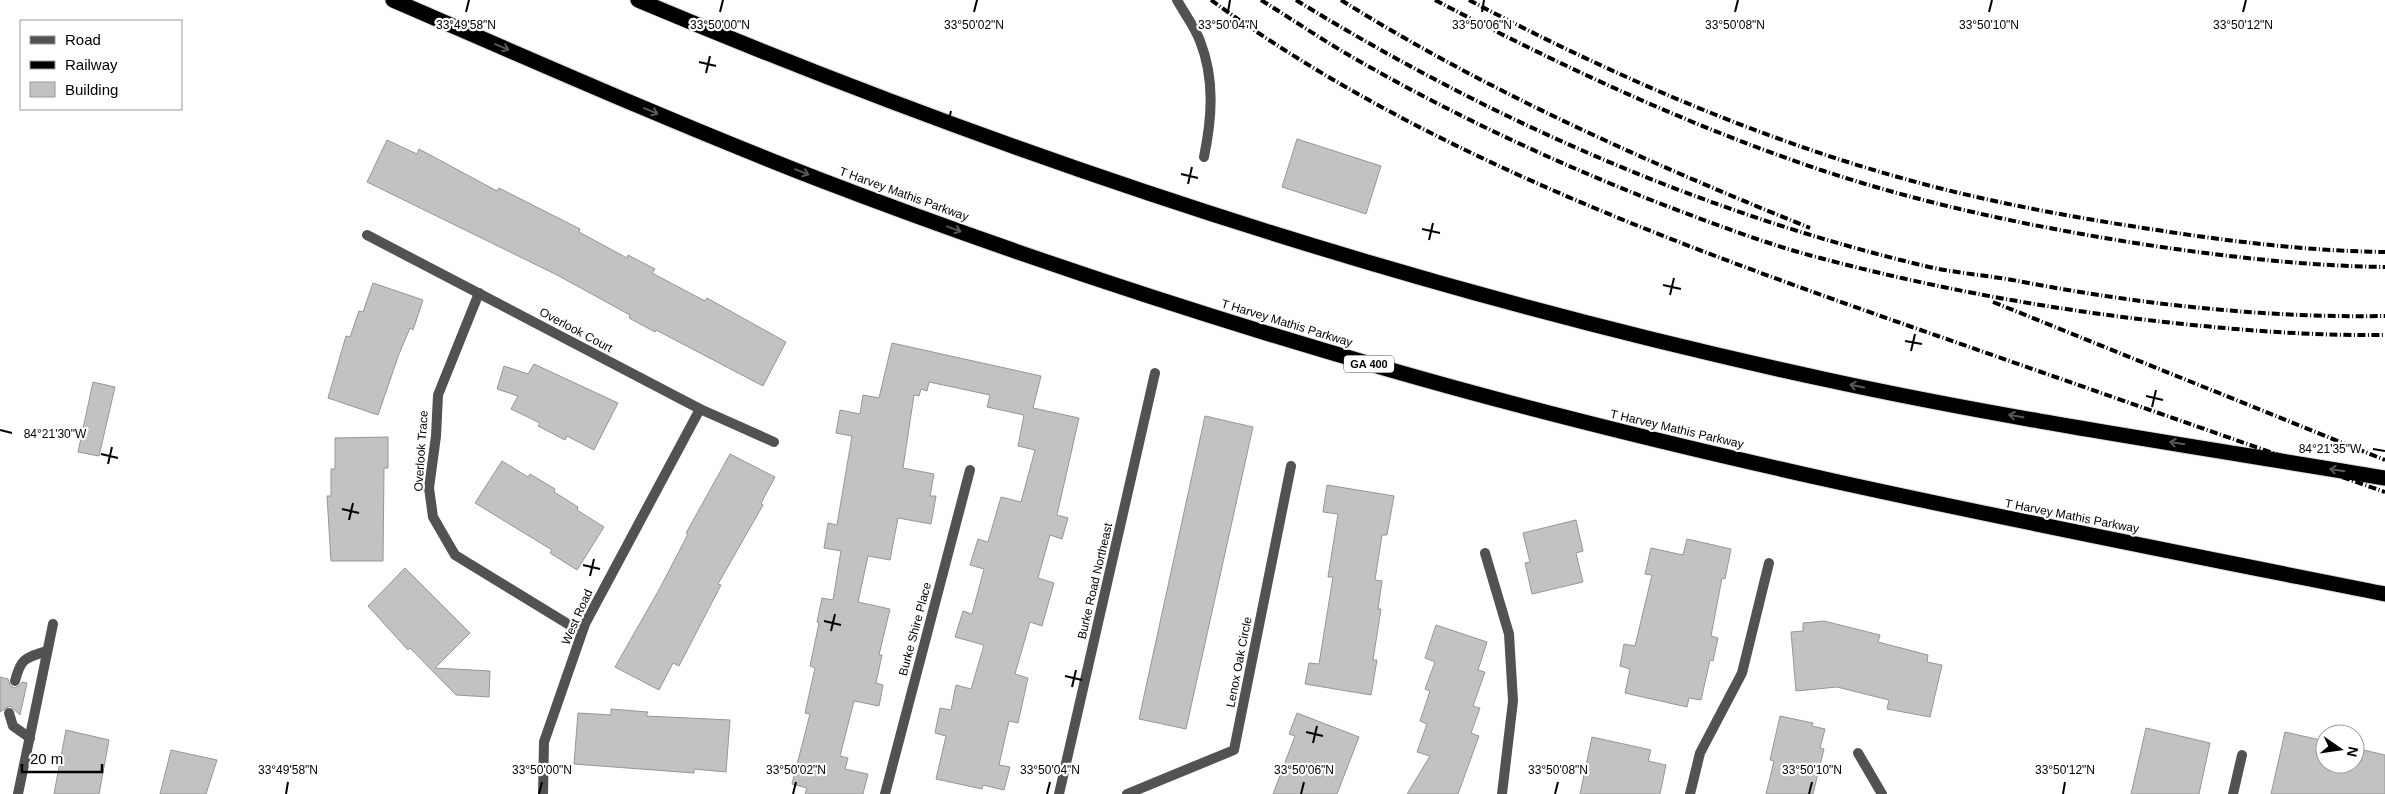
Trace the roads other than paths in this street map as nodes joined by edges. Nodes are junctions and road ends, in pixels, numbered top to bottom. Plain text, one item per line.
1 (393, 0) edge
2 (638, 0) edge
3 (1177, 0) edge
4 (1204, 157) dead end
5 (367, 235) dead end
6 (479, 293) junction
7 (1155, 373) dead end
8 (700, 409) junction
9 (774, 442) dead end
10 (1291, 466) dead end
11 (970, 470) dead end
12 (2385, 478) edge
13 (1485, 553) dead end
14 (1769, 563) dead end
15 (2385, 594) edge
16 (53, 624) dead end
17 (581, 632) junction
18 (47, 651) junction
19 (15, 681) dead end
20 (9, 713) dead end
21 (30, 738) junction
22 (1858, 753) dead end
23 (2242, 755) dead end
24 (18, 794) edge
25 (543, 794) edge
26 (885, 794) edge
27 (1059, 794) edge
28 (1127, 794) edge
29 (1502, 794) edge
30 (1690, 794) edge
31 (1882, 794) edge
32 (2233, 794) edge

1 -> 15 highway, T Harvey Mathis Parkway / GA 400
12 -> 2 highway
3 - 4 street
5 - 6 street, Overlook Court
6 - 8 street, Overlook Court
6 - 17 street, Overlook Trace
7 - 27 street, Burke Road Northeast
8 - 9 street, Overlook Court
8 - 17 street, West Road
10 - 28 street, Lenox Oak Circle
11 - 26 street, Burke Shire Place
13 - 29 street
14 - 30 street
16 - 18 street
17 - 25 street, West Road
18 - 19 street
18 - 21 street
20 - 21 street
21 - 24 street
22 - 31 street
23 - 32 street

